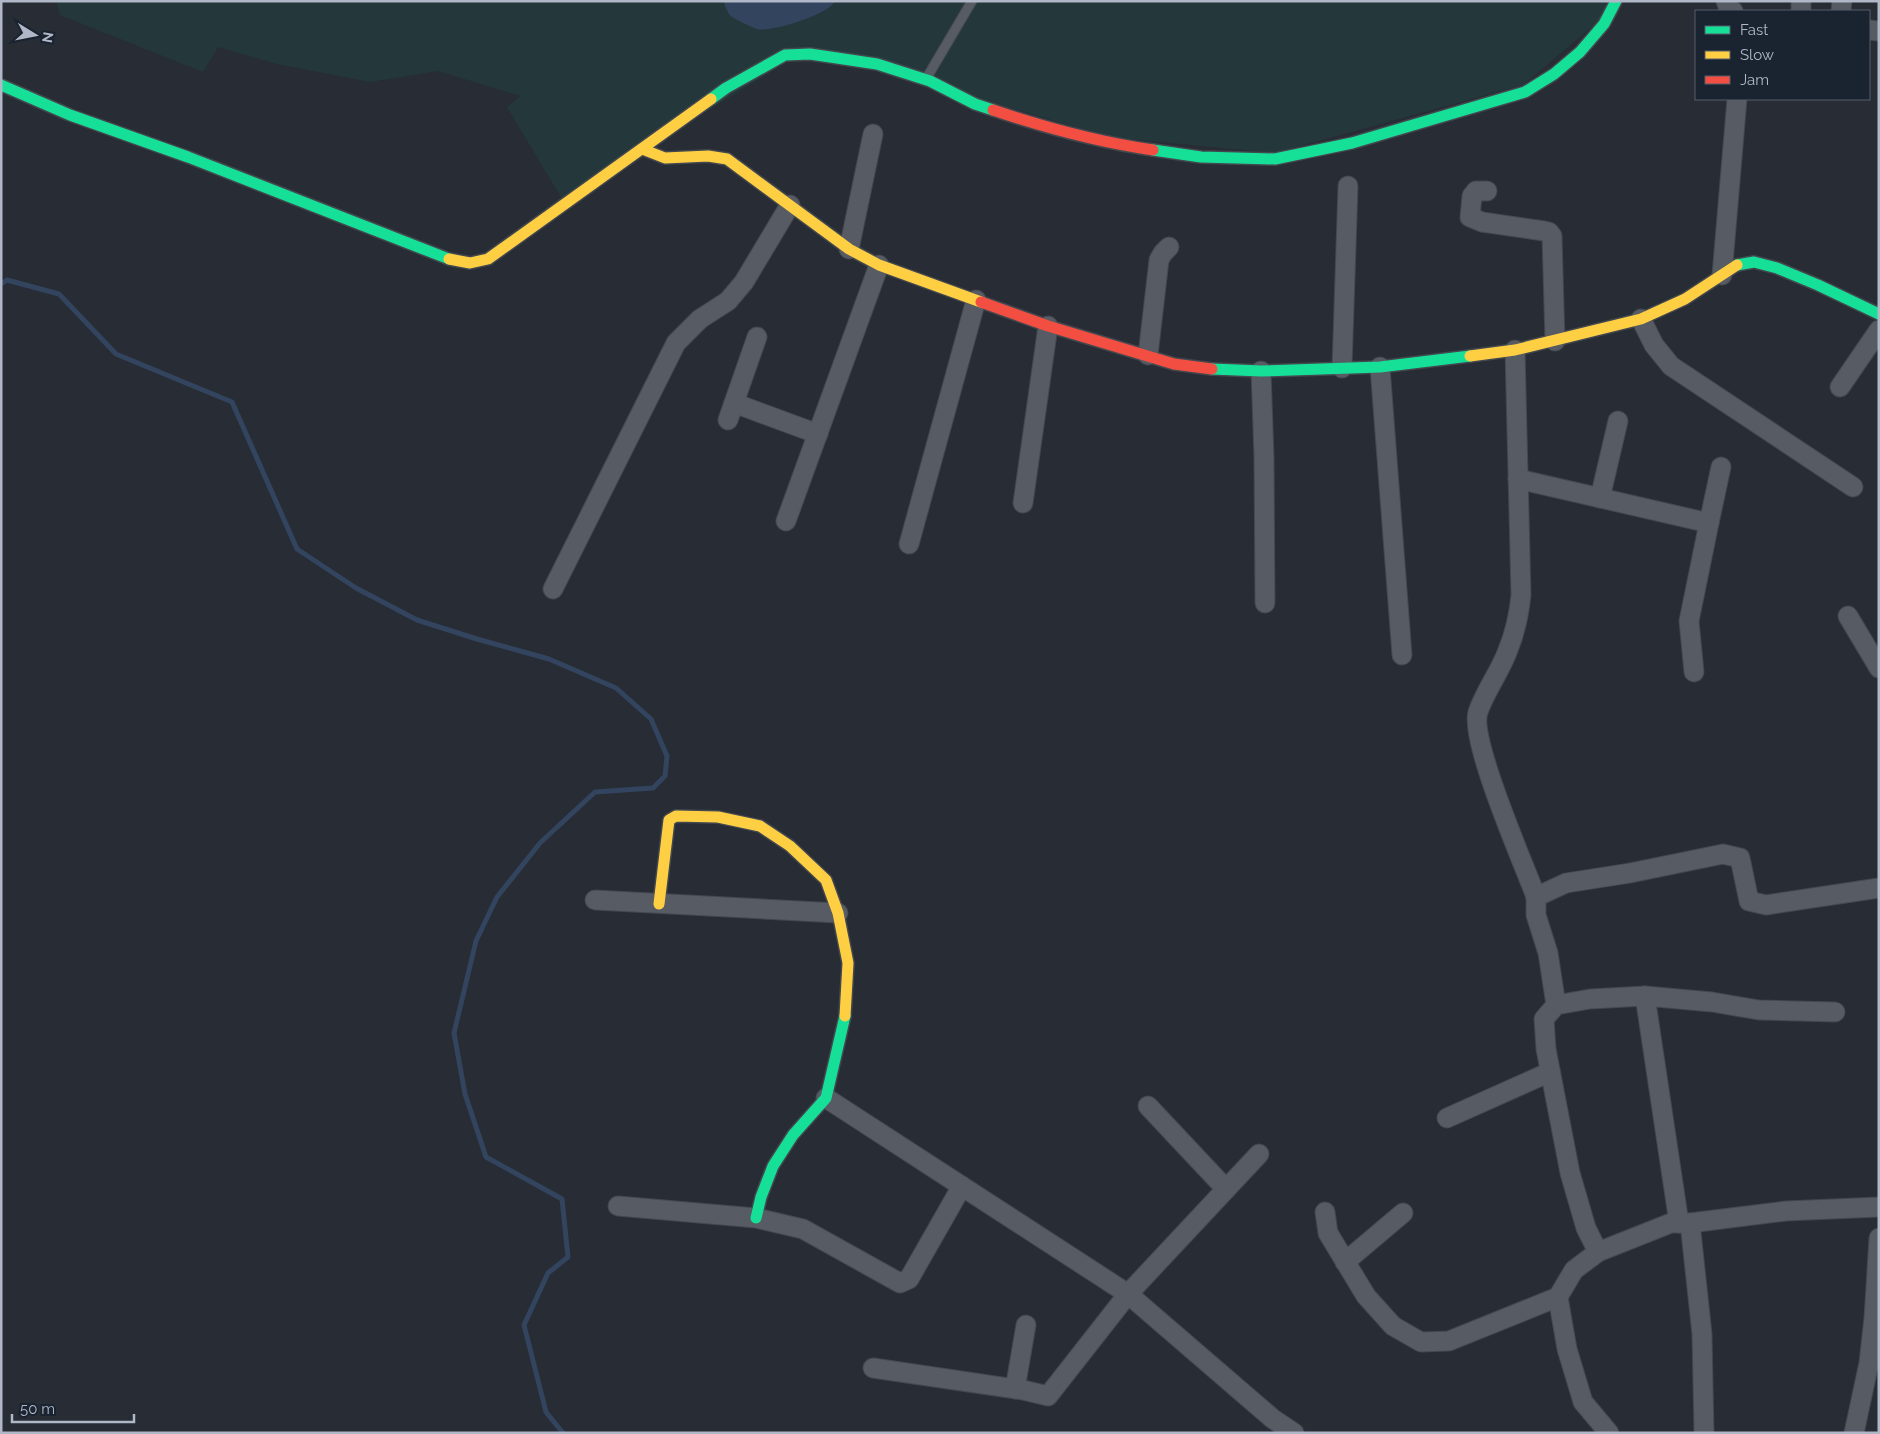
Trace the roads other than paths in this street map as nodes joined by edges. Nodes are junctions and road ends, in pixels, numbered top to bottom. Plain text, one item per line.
1 (972, 1) edge
2 (1616, 1) edge
3 (925, 80) junction
4 (1, 84) edge
5 (1737, 100) edge
6 (873, 134) dead end
7 (642, 149) junction
8 (1348, 186) dead end
9 (1487, 191) dead end
10 (790, 205) junction
11 (1169, 247) dead end
12 (849, 249) junction
13 (879, 265) junction
14 (1722, 275) junction
15 (976, 300) junction
16 (1879, 314) edge
17 (1641, 319) junction
18 (1048, 326) junction
19 (1879, 330) edge
20 (757, 337) dead end
21 (1555, 341) junction
22 (1515, 350) junction
23 (1148, 355) junction
24 (1380, 366) junction
25 (1342, 368) junction
26 (1261, 371) junction
27 (1840, 388) dead end
28 (1618, 421) dead end
29 (818, 434) junction
30 (1721, 467) dead end
31 (1518, 479) junction
32 (1853, 487) dead end
33 (1600, 498) junction
34 (1023, 503) dead end
35 (786, 521) dead end
36 (1708, 523) junction
37 (909, 544) dead end
38 (553, 589) dead end
39 (1265, 603) dead end
40 (1848, 616) dead end
41 (1402, 655) dead end
42 (1879, 668) edge
43 (1694, 672) dead end
44 (1879, 888) edge
45 (1536, 897) junction
46 (595, 900) dead end
47 (659, 904) junction
48 (838, 913) junction
49 (1645, 996) junction
50 (1556, 1005) junction
51 (1835, 1012) dead end
52 (1550, 1072) junction
53 (826, 1098) junction
54 (1148, 1106) dead end
55 (1446, 1118) dead end
56 (1259, 1154) dead end
57 (962, 1186) junction
58 (1226, 1190) junction
59 (618, 1206) dead end
60 (1879, 1207) edge
61 (1325, 1212) dead end
62 (1403, 1213) dead end
63 (756, 1218) junction
64 (1685, 1223) junction
65 (1879, 1238) edge
66 (1598, 1252) junction
67 (1345, 1262) junction
68 (1128, 1294) junction
69 (1558, 1297) junction
70 (1876, 1318) edge
71 (1026, 1325) dead end
72 (873, 1368) dead end
73 (1014, 1389) junction
74 (1294, 1433) edge
75 (1609, 1433) edge
76 (1704, 1433) edge
77 (1854, 1433) edge

1 - 3 lane
2 - 3 street
3 - 7 street
4 - 7 street
5 - 14 street
6 - 12 street
7 - 10 street
8 - 25 street
9 - 21 street
10 - 12 street
10 - 38 street
11 - 23 street
12 - 13 street
13 - 15 street
13 - 29 street
14 - 16 street
14 - 17 street
15 - 18 street
15 - 37 street
17 - 21 street
17 - 32 street
18 - 23 street
18 - 34 street
19 - 27 street
20 - 29 street
21 - 22 street
22 - 24 street
22 - 31 street
23 - 26 street
24 - 25 street
24 - 41 street
25 - 26 street
26 - 39 street
28 - 33 street
29 - 35 street
30 - 36 street
31 - 33 street
31 - 45 street
33 - 36 street
36 - 43 street
40 - 42 street
44 - 45 street
45 - 50 street
46 - 47 street
47 - 48 street
47 - 48 street
48 - 53 street
49 - 50 street
49 - 51 street
49 - 64 street
50 - 52 street
52 - 55 street
52 - 66 street
53 - 57 street
53 - 63 street
54 - 58 street
56 - 58 street
57 - 63 street
57 - 68 street
58 - 68 street
59 - 63 street
60 - 64 street
61 - 67 street
62 - 67 street
64 - 66 street
64 - 76 street
65 - 70 street
66 - 69 street
67 - 69 street
68 - 73 street
68 - 74 street
69 - 75 street
70 - 77 street
71 - 73 street
72 - 73 street

